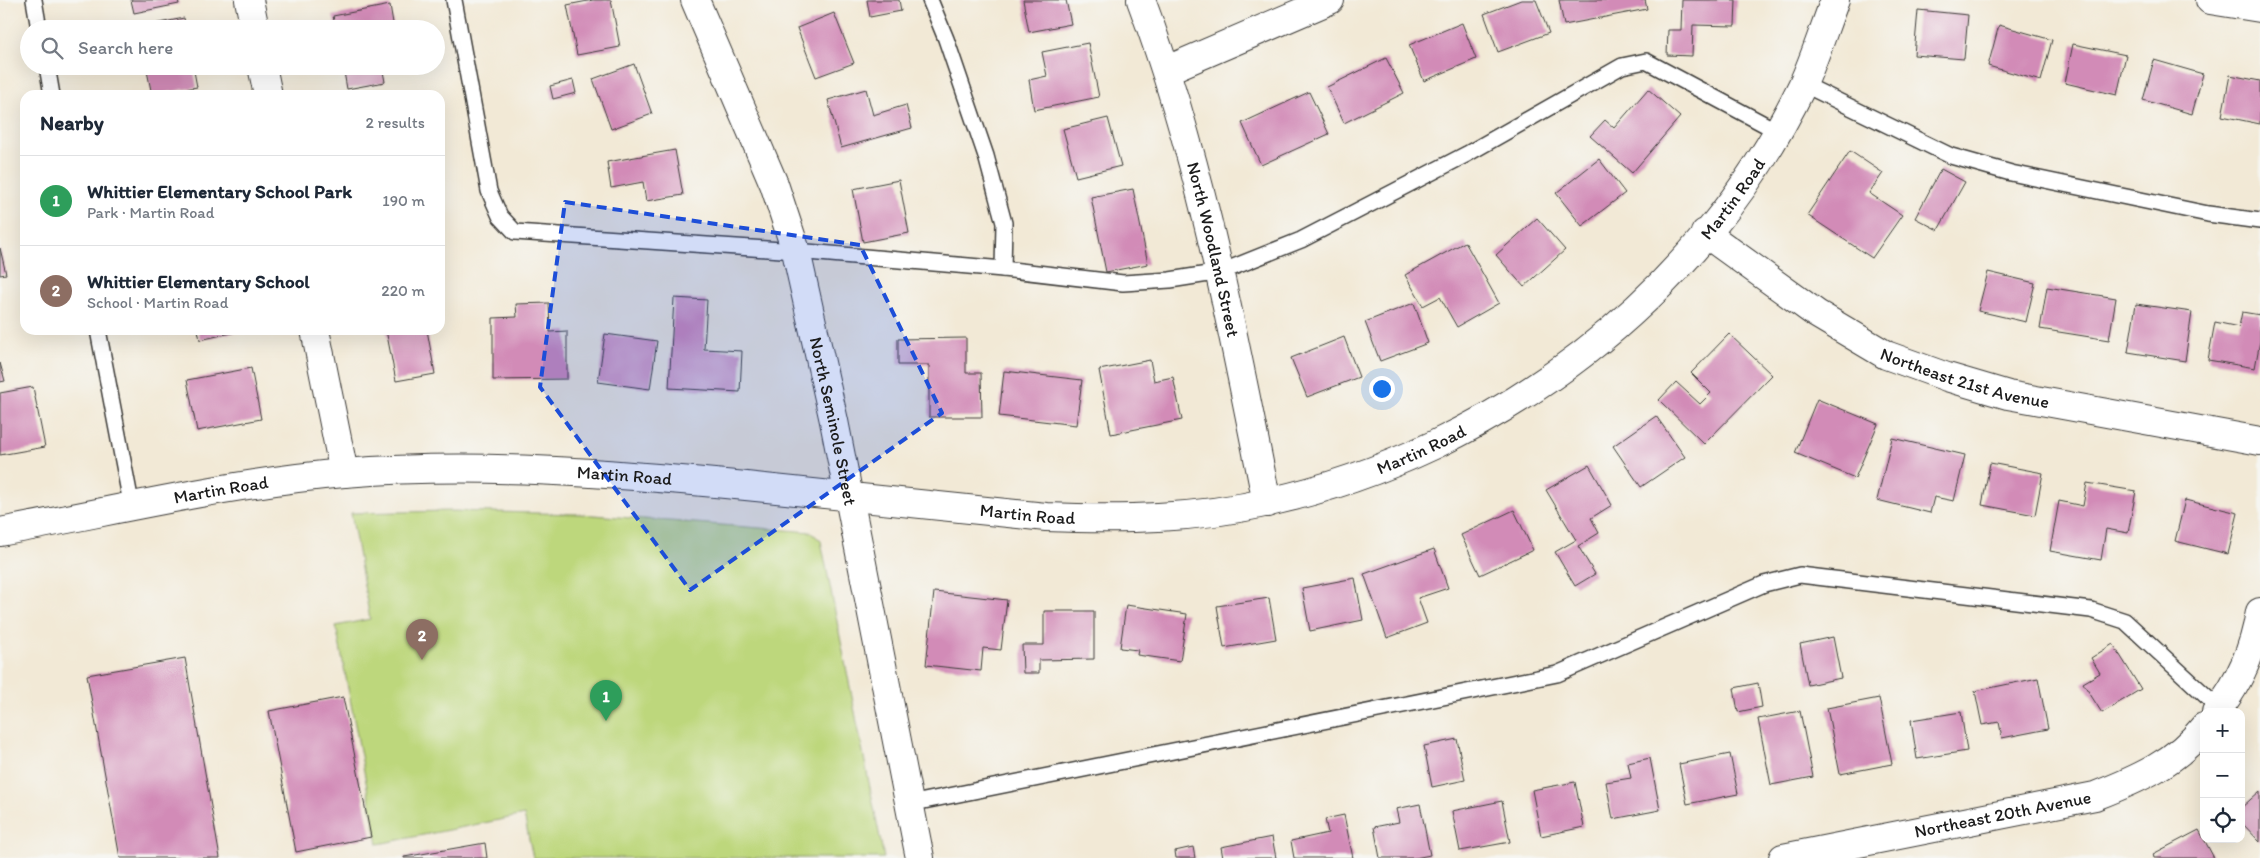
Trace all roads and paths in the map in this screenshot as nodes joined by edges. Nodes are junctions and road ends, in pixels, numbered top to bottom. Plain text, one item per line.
1 (34, 0) edge
2 (249, 0) edge
3 (454, 0) edge
4 (695, 0) edge
5 (930, 0) edge
6 (1141, 0) edge
7 (1330, 0) edge
8 (1835, 0) edge
9 (2210, 0) edge
10 (2260, 8) edge
11 (37, 20) edge
12 (253, 20) edge
13 (1167, 70) junction
14 (49, 75) edge
15 (264, 75) edge
16 (1803, 84) junction
17 (51, 90) edge
18 (267, 90) edge
19 (1777, 132) junction
20 (2260, 221) edge
21 (1706, 233) junction
22 (796, 251) junction
23 (1003, 269) junction
24 (1221, 272) junction
25 (99, 335) edge
26 (316, 335) edge
27 (2260, 442) edge
28 (344, 473) junction
29 (848, 496) junction
30 (1267, 503) junction
31 (132, 508) junction
32 (0, 532) edge
33 (2260, 612) edge
34 (2206, 708) edge
35 (2218, 708) edge
36 (2200, 729) edge
37 (909, 804) junction
38 (920, 858) edge
39 (1783, 858) edge

1 - 11 lane
2 - 12 street
3 - 22 lane
4 - 22 street, North Seminole Street
5 - 23 lane
6 - 13 street, North Woodland Street
7 - 13 street
8 - 16 street, Martin Road
9 - 10 street
13 - 24 street, North Woodland Street
14 - 17 lane
15 - 18 street
16 - 19 street, Martin Road
16 - 20 lane
19 - 21 street, Martin Road
19 - 24 lane
21 - 27 street, Northeast 21st Avenue
21 - 30 street, Martin Road
22 - 23 lane
22 - 29 street, North Seminole Street
23 - 24 lane
24 - 30 street, North Woodland Street
25 - 31 lane
26 - 28 street
28 - 29 street, Martin Road
28 - 31 street, Martin Road
29 - 30 street, Martin Road
29 - 37 street, North Seminole Street
31 - 32 street, Martin Road
33 - 35 street, Northeast 20th Avenue
34 - 37 lane
36 - 39 street, Northeast 20th Avenue
37 - 38 street, North Seminole Street

